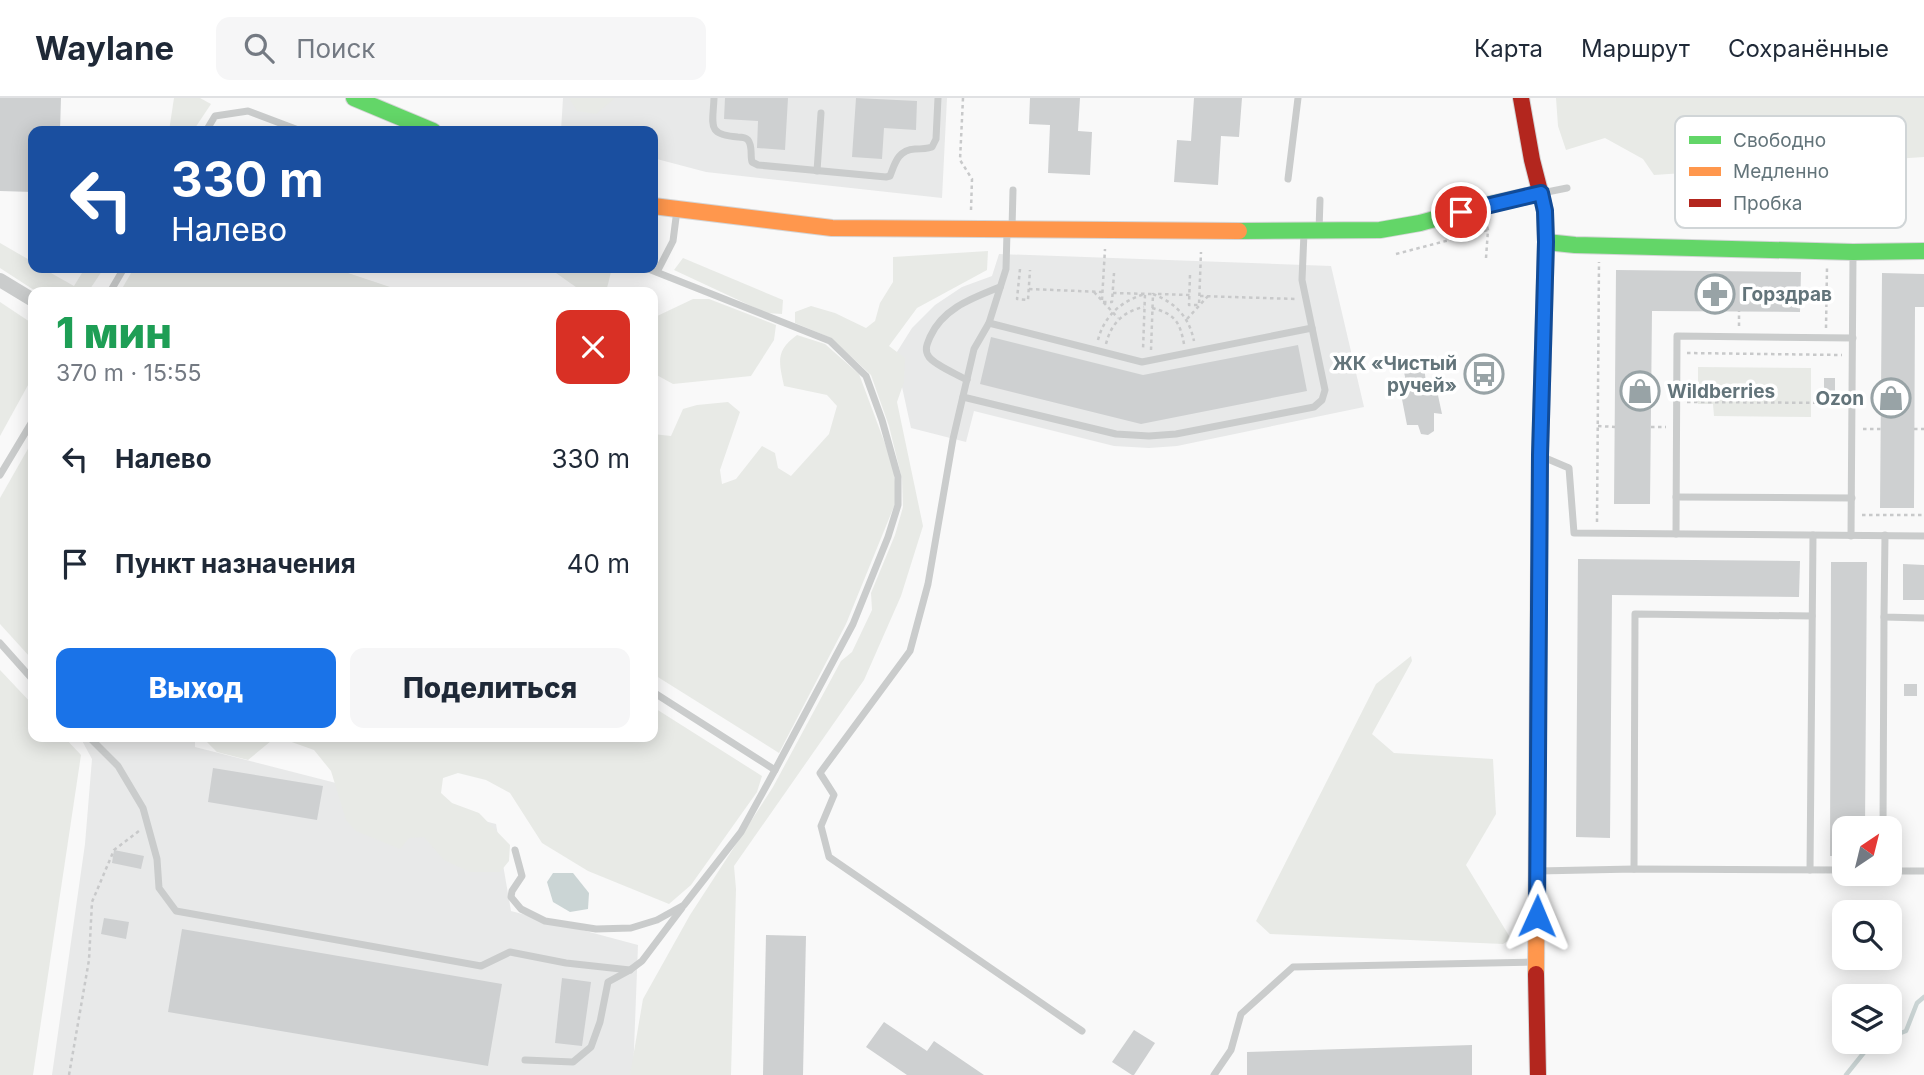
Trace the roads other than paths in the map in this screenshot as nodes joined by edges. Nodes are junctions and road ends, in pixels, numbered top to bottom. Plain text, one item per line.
1 (354, 98) edge
2 (714, 98) edge
3 (939, 98) edge
4 (1298, 98) edge
5 (1521, 98) edge
6 (821, 113) dead end
7 (209, 126) edge
8 (288, 126) edge
9 (421, 126) edge
10 (817, 171) junction
11 (1289, 180) dead end
12 (1567, 188) dead end
13 (1013, 190) dead end
14 (1541, 193) junction
15 (1320, 200) dead end
16 (658, 207) edge
17 (677, 210) junction
18 (1009, 228) junction
19 (1312, 232) junction
20 (1546, 242) junction
21 (1853, 251) junction
22 (1924, 251) edge
23 (658, 270) edge
24 (658, 272) edge
25 (0, 279) edge
26 (1000, 287) junction
27 (28, 297) edge
28 (989, 324) junction
29 (1312, 328) junction
30 (1853, 338) junction
31 (967, 380) junction
32 (963, 397) junction
33 (28, 427) edge
34 (1540, 455) junction
35 (0, 475) edge
36 (1676, 497) junction
37 (1852, 498) junction
38 (1676, 534) junction
39 (1812, 535) junction
40 (1885, 535) junction
41 (1851, 536) junction
42 (1924, 536) edge
43 (1812, 616) junction
44 (1884, 617) junction
45 (1924, 618) edge
46 (0, 643) edge
47 (28, 674) edge
48 (658, 695) edge
49 (94, 742) edge
50 (775, 770) junction
51 (1883, 816) edge
52 (514, 850) dead end
53 (1634, 869) junction
54 (1810, 870) junction
55 (1832, 870) edge
56 (1902, 871) edge
57 (1924, 871) edge
58 (1538, 872) junction
59 (684, 905) junction
60 (1536, 962) junction
61 (630, 970) junction
62 (1082, 1031) dead end
63 (524, 1060) dead end
64 (1213, 1075) edge
65 (1538, 1075) edge

1 - 9 street
2 - 10 lane
3 - 10 lane
4 - 11 lane
5 - 14 street
6 - 10 lane
7 - 8 lane
12 - 14 lane
13 - 18 lane
14 - 19 street
14 - 20 street
15 - 19 lane
16 - 17 street
17 - 18 street
17 - 23 lane
18 - 19 street
18 - 26 lane
19 - 29 lane
20 - 21 street
20 - 34 street
21 - 22 street
21 - 30 lane
24 - 50 lane
25 - 27 street
26 - 28 lane
26 - 31 lane
28 - 29 lane
28 - 31 lane
29 - 32 lane
30 - 36 lane
30 - 37 lane
31 - 32 lane
32 - 62 lane
33 - 35 lane
34 - 38 lane
34 - 58 street
36 - 37 lane
36 - 38 lane
37 - 41 lane
38 - 39 lane
39 - 41 lane
39 - 43 lane
40 - 41 lane
40 - 42 lane
40 - 44 lane
43 - 53 lane
43 - 54 lane
44 - 45 lane
44 - 51 lane
46 - 47 lane
48 - 50 lane
49 - 61 lane
50 - 59 lane
52 - 59 lane
53 - 54 lane
53 - 58 lane
54 - 55 lane
56 - 57 lane
58 - 60 street
59 - 61 lane
60 - 64 lane
60 - 65 street
61 - 63 lane

